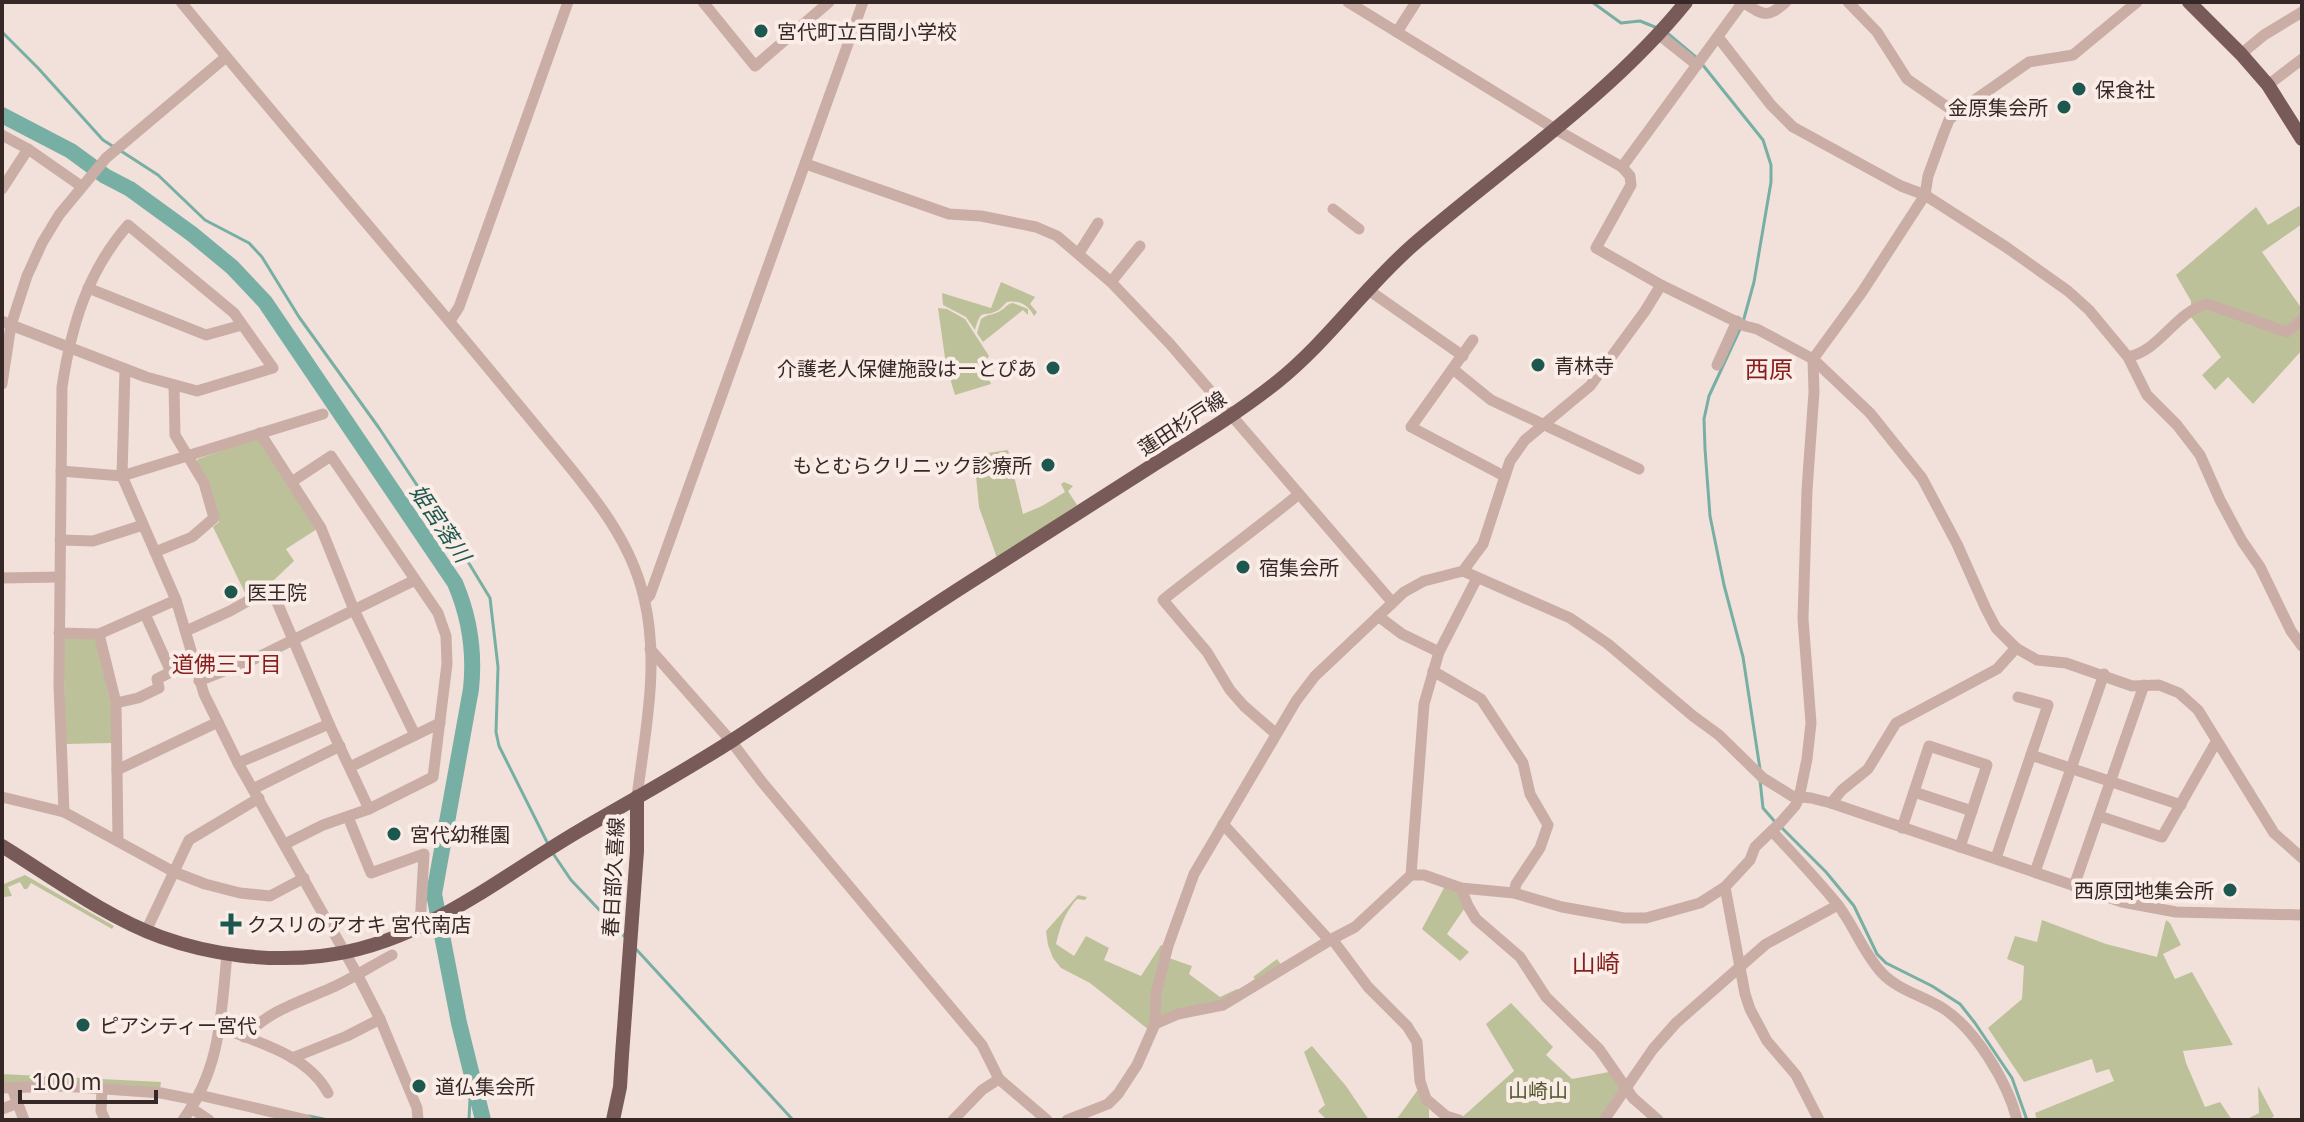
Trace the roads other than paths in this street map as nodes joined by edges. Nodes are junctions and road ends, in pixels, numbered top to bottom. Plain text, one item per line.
1 (181, 2) edge
2 (568, 2) edge
3 (703, 2) edge
4 (829, 2) edge
5 (863, 2) edge
6 (1348, 2) edge
7 (1416, 2) edge
8 (1686, 2) edge
9 (1786, 2) edge
10 (1848, 2) edge
11 (2137, 2) edge
12 (1744, 3) edge
13 (2195, 4) edge
14 (2302, 12) edge
15 (1397, 32) junction
16 (1658, 34) junction
17 (1718, 37) junction
18 (2241, 54) junction
19 (226, 57) junction
20 (2302, 59) edge
21 (1697, 65) junction
22 (2268, 85) junction
23 (1956, 113) junction
24 (1555, 129) junction
25 (2, 135) edge
26 (2302, 139) edge
27 (28, 149) junction
28 (806, 164) junction
29 (1622, 167) junction
30 (81, 186) junction
31 (2, 189) edge
32 (1925, 195) junction
33 (1333, 209) dead end
34 (1098, 223) dead end
35 (1359, 229) dead end
36 (1140, 246) dead end
37 (1079, 253) junction
38 (1111, 282) junction
39 (1661, 285) junction
40 (88, 288) junction
41 (1367, 289) junction
42 (2302, 320) edge
43 (450, 321) junction
44 (1737, 321) junction
45 (6, 323) edge
46 (242, 325) junction
47 (1473, 340) dead end
48 (68, 347) junction
49 (1463, 356) junction
50 (2128, 357) junction
51 (1813, 359) junction
52 (1717, 365) dead end
53 (125, 369) junction
54 (1454, 370) junction
55 (2, 384) edge
56 (174, 385) junction
57 (323, 414) dead end
58 (1231, 416) junction
59 (1544, 424) junction
60 (260, 433) junction
61 (187, 456) junction
62 (1639, 469) dead end
63 (61, 471) junction
64 (122, 476) junction
65 (1504, 476) junction
66 (293, 481) junction
67 (1299, 494) junction
68 (143, 525) junction
69 (60, 540) junction
70 (155, 552) junction
71 (1463, 571) junction
72 (60, 577) junction
73 (2, 578) edge
74 (1477, 578) junction
75 (415, 580) junction
76 (176, 600) junction
77 (645, 600) junction
78 (1392, 602) junction
79 (354, 610) junction
80 (145, 614) junction
81 (1378, 616) junction
82 (186, 631) junction
83 (59, 633) junction
84 (99, 634) junction
85 (293, 640) junction
86 (2302, 646) edge
87 (2016, 648) junction
88 (650, 649) junction
89 (1439, 652) junction
90 (194, 660) junction
91 (1433, 671) junction
92 (171, 672) junction
93 (2104, 674) junction
94 (199, 681) junction
95 (2144, 685) junction
96 (2018, 697) dead end
97 (116, 703) junction
98 (218, 722) junction
99 (440, 723) junction
100 (329, 724) junction
101 (1275, 733) junction
102 (415, 735) junction
103 (731, 741) junction
104 (2216, 742) junction
105 (340, 746) junction
106 (2031, 755) junction
107 (238, 763) junction
108 (350, 767) junction
109 (2071, 768) junction
110 (117, 770) junction
111 (2111, 782) junction
112 (1914, 792) junction
113 (256, 793) junction
114 (2, 797) edge
115 (637, 797) junction
116 (1799, 798) junction
117 (1831, 803) junction
118 (2181, 805) junction
119 (369, 809) junction
120 (1972, 811) junction
121 (64, 812) junction
122 (2099, 816) junction
123 (348, 817) junction
124 (1223, 824) junction
125 (1902, 828) junction
126 (1772, 831) junction
127 (118, 841) junction
128 (285, 844) junction
129 (2, 846) edge
130 (1960, 847) junction
131 (1996, 858) junction
132 (2302, 858) edge
133 (174, 872) junction
134 (2035, 872) junction
135 (1411, 875) junction
136 (304, 878) junction
137 (2074, 886) junction
138 (1725, 887) junction
139 (1461, 888) junction
140 (1514, 893) junction
141 (1838, 905) junction
142 (2302, 915) edge
143 (422, 927) junction
144 (146, 931) junction
145 (1330, 939) junction
146 (346, 952) junction
147 (227, 954) junction
148 (392, 955) dead end
149 (1740, 966) junction
150 (357, 974) junction
151 (380, 1019) junction
152 (1155, 1024) junction
153 (220, 1027) junction
154 (244, 1037) junction
155 (292, 1058) junction
156 (999, 1079) junction
157 (7, 1088) edge
158 (1625, 1088) junction
159 (102, 1089) junction
160 (328, 1093) dead end
161 (196, 1101) junction
162 (18, 1103) junction
163 (2, 1109) edge
164 (1086, 1117) edge
165 (1654, 1119) edge
166 (24, 1120) edge
167 (105, 1120) edge
168 (183, 1120) edge
169 (209, 1120) edge
170 (307, 1120) edge
171 (418, 1120) edge
172 (613, 1120) edge
173 (953, 1120) edge
174 (1047, 1120) edge
175 (1067, 1120) edge
176 (1459, 1120) edge
177 (1604, 1120) edge
178 (1819, 1120) edge
179 (2017, 1120) edge

1 - 19 street
2 - 43 street
3 - 4 street
5 - 28 street
6 - 15 street
7 - 15 street
8 - 16 main road, 蓮田杉戸線
9 - 12 street
10 - 23 street
11 - 23 street
12 - 17 street
13 - 18 main road
14 - 18 street
15 - 24 street
16 - 21 street
16 - 24 main road, 蓮田杉戸線
17 - 21 street
17 - 32 street
18 - 22 main road
19 - 30 street
19 - 43 street
20 - 22 street
21 - 29 street
22 - 26 main road
23 - 32 street
24 - 29 street
24 - 41 main road, 蓮田杉戸線
25 - 27 street
27 - 30 street
27 - 31 street
28 - 37 street
28 - 77 street
29 - 39 street
30 - 45 street
32 - 50 street
32 - 51 street
33 - 35 street
34 - 37 street
36 - 38 street
37 - 38 street
38 - 58 street
39 - 44 street
39 - 59 street
40 - 46 street
40 - 46 street
40 - 48 street
41 - 49 street
41 - 58 main road, 蓮田杉戸線
42 - 50 street
43 - 77 street
44 - 51 street
44 - 52 street
45 - 48 street
45 - 55 street
46 - 56 street
47 - 49 street
48 - 53 street
48 - 63 street
49 - 54 street
50 - 86 street
51 - 87 street
51 - 116 street
53 - 56 street
53 - 64 street
54 - 59 street
54 - 65 street
56 - 61 street
57 - 60 street
58 - 67 street
58 - 103 main road, 蓮田杉戸線
59 - 62 street
59 - 65 street
60 - 61 street
60 - 66 street
61 - 64 street
61 - 70 street
63 - 64 street
63 - 69 street
64 - 68 street
65 - 71 street
66 - 75 street
66 - 79 street
67 - 78 street
67 - 101 street
68 - 69 street
68 - 70 street
69 - 72 street
70 - 76 street
71 - 74 street
71 - 78 street
72 - 73 street
72 - 83 street
74 - 89 street
74 - 116 street
75 - 79 street
75 - 99 street
76 - 80 street
76 - 82 street
77 - 88 street
78 - 81 street
79 - 85 street
79 - 102 street
80 - 84 street
80 - 92 street
81 - 89 street
81 - 101 street
82 - 85 street
82 - 90 street
83 - 84 street
83 - 121 street
84 - 97 street
85 - 94 street
85 - 100 street
87 - 93 street
87 - 117 street
88 - 103 street
88 - 115 street
89 - 91 street
90 - 92 street
90 - 94 street
91 - 135 street
91 - 140 street
92 - 97 street
93 - 95 street
93 - 109 street
94 - 98 street
95 - 104 street
95 - 111 street
96 - 106 street
97 - 110 street
98 - 107 street
98 - 110 street
99 - 102 street
99 - 119 street
100 - 105 street
100 - 107 street
101 - 124 street
102 - 108 street
103 - 115 main road, 蓮田杉戸線
103 - 156 street
104 - 118 street
104 - 132 street
105 - 108 street
105 - 113 street
106 - 109 street
106 - 131 street
107 - 113 street
108 - 119 street
109 - 111 street
109 - 134 street
110 - 127 street
111 - 118 street
111 - 122 street
112 - 120 street
112 - 120 street
112 - 125 street
113 - 128 street
113 - 133 street
114 - 121 street
115 - 143 main road, 春日部久喜線
115 - 172 main road, 春日部久喜線
116 - 117 street
116 - 126 street
117 - 125 street
118 - 122 street
119 - 123 street
120 - 130 street
121 - 127 street
122 - 137 street
123 - 128 street
123 - 143 street
124 - 145 street
124 - 152 street
125 - 130 street
126 - 138 street
126 - 141 street
127 - 133 street
128 - 136 street
129 - 144 main road
130 - 131 street
131 - 134 street
133 - 136 street
133 - 144 street
134 - 137 street
135 - 139 street
135 - 145 street
136 - 146 street
137 - 142 street
138 - 140 street
138 - 149 street
139 - 140 street
139 - 158 street
141 - 149 street
141 - 179 street
143 - 146 main road
144 - 147 main road
145 - 152 street
145 - 176 street
146 - 147 main road
146 - 150 street
147 - 153 street
148 - 150 street
149 - 158 street
149 - 178 street
150 - 151 street
150 - 154 street
151 - 155 street
151 - 171 street
152 - 164 street
153 - 154 street
153 - 161 street
154 - 155 street
155 - 160 street
156 - 173 street
156 - 174 street
157 - 159 street
157 - 162 street
158 - 165 street
158 - 177 street
159 - 161 street
159 - 167 street
161 - 168 street
161 - 169 street
161 - 170 street
162 - 163 street
162 - 166 street
164 - 175 street

